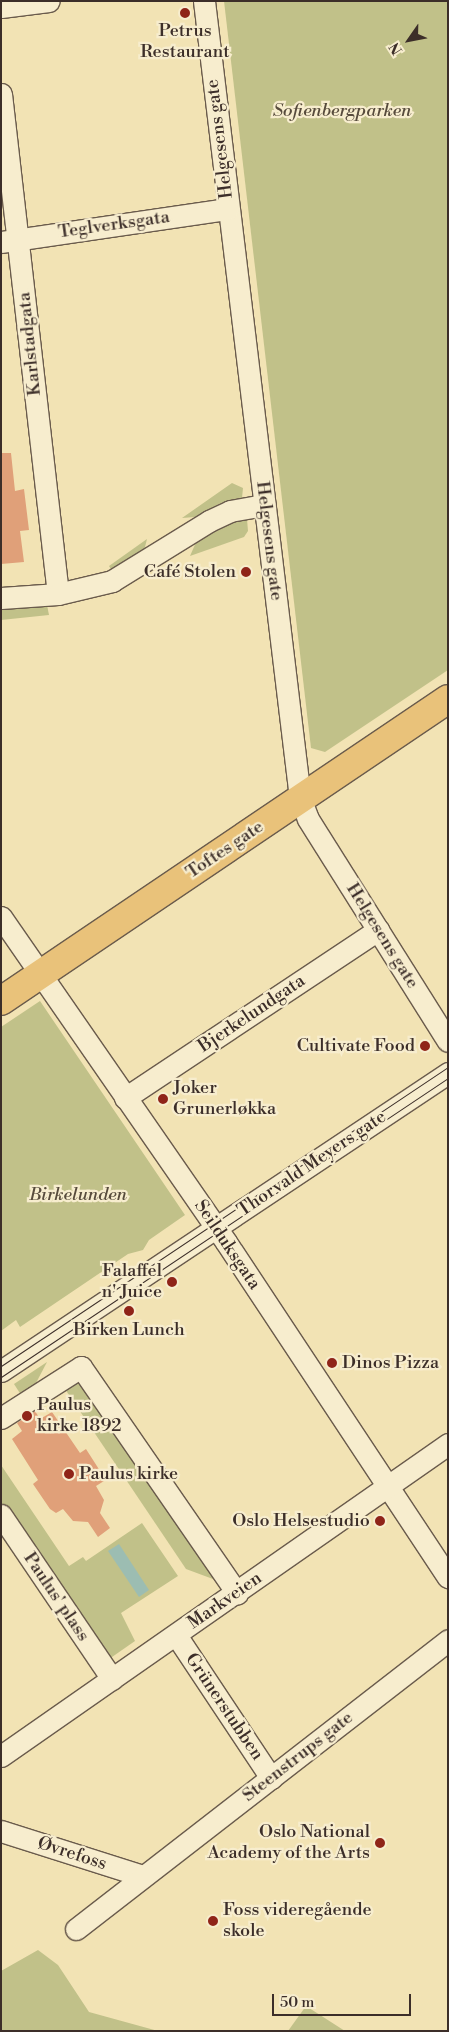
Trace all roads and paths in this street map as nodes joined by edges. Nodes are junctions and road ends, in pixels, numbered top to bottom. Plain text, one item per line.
1 (49, 1) edge
2 (204, 1) edge
3 (1, 7) edge
4 (1, 94) edge
5 (228, 209) junction
6 (10, 241) edge
7 (264, 505) junction
8 (58, 594) junction
9 (1, 598) edge
10 (448, 699) edge
11 (300, 798) junction
12 (1, 917) edge
13 (378, 930) junction
14 (41, 975) junction
15 (1, 1001) edge
16 (448, 1041) edge
17 (448, 1073) edge
18 (125, 1098) junction
19 (216, 1228) junction
20 (1, 1371) edge
21 (1, 1418) edge
22 (448, 1444) edge
23 (385, 1487) junction
24 (1, 1515) edge
25 (448, 1576) edge
26 (237, 1593) junction
27 (176, 1635) junction
28 (448, 1640) edge
29 (112, 1680) junction
30 (1, 1756) edge
31 (271, 1778) junction
32 (1, 1831) edge
33 (143, 1876) junction
34 (76, 1929) dead end

1 - 3 street
2 - 5 street, Helgesens gate
4 - 6 street, Karlstadgata
5 - 6 street, Teglverksgata
5 - 7 street, Helgesens gate
6 - 8 street, Karlstadgata
7 - 8 street
7 - 11 street, Helgesens gate
8 - 9 street
10 - 11 main road, Toftes gate
11 - 13 street, Helgesens gate
11 - 14 main road, Toftes gate
12 - 14 street, Seilduksgata
13 - 16 street, Helgesens gate
13 - 18 street, Bjerkelundgata
14 - 15 main road, Toftes gate
14 - 18 street, Seilduksgata
17 - 19 street, Thorvald Meyers gate
18 - 19 street, Seilduksgata
19 - 20 street, Thorvald Meyers gate
19 - 23 street, Seilduksgata
21 - 26 street
22 - 23 street, Markveien
23 - 25 street, Seilduksgata
23 - 26 street, Markveien
24 - 29 street, Paulus' plass
26 - 27 street, Markveien
27 - 29 street, Markveien
27 - 31 street, Grünerstubben
28 - 31 street, Steenstrups gate
29 - 30 street, Markveien
31 - 33 street, Steenstrups gate
32 - 33 street, Øvrefoss
33 - 34 street, Steenstrups gate

